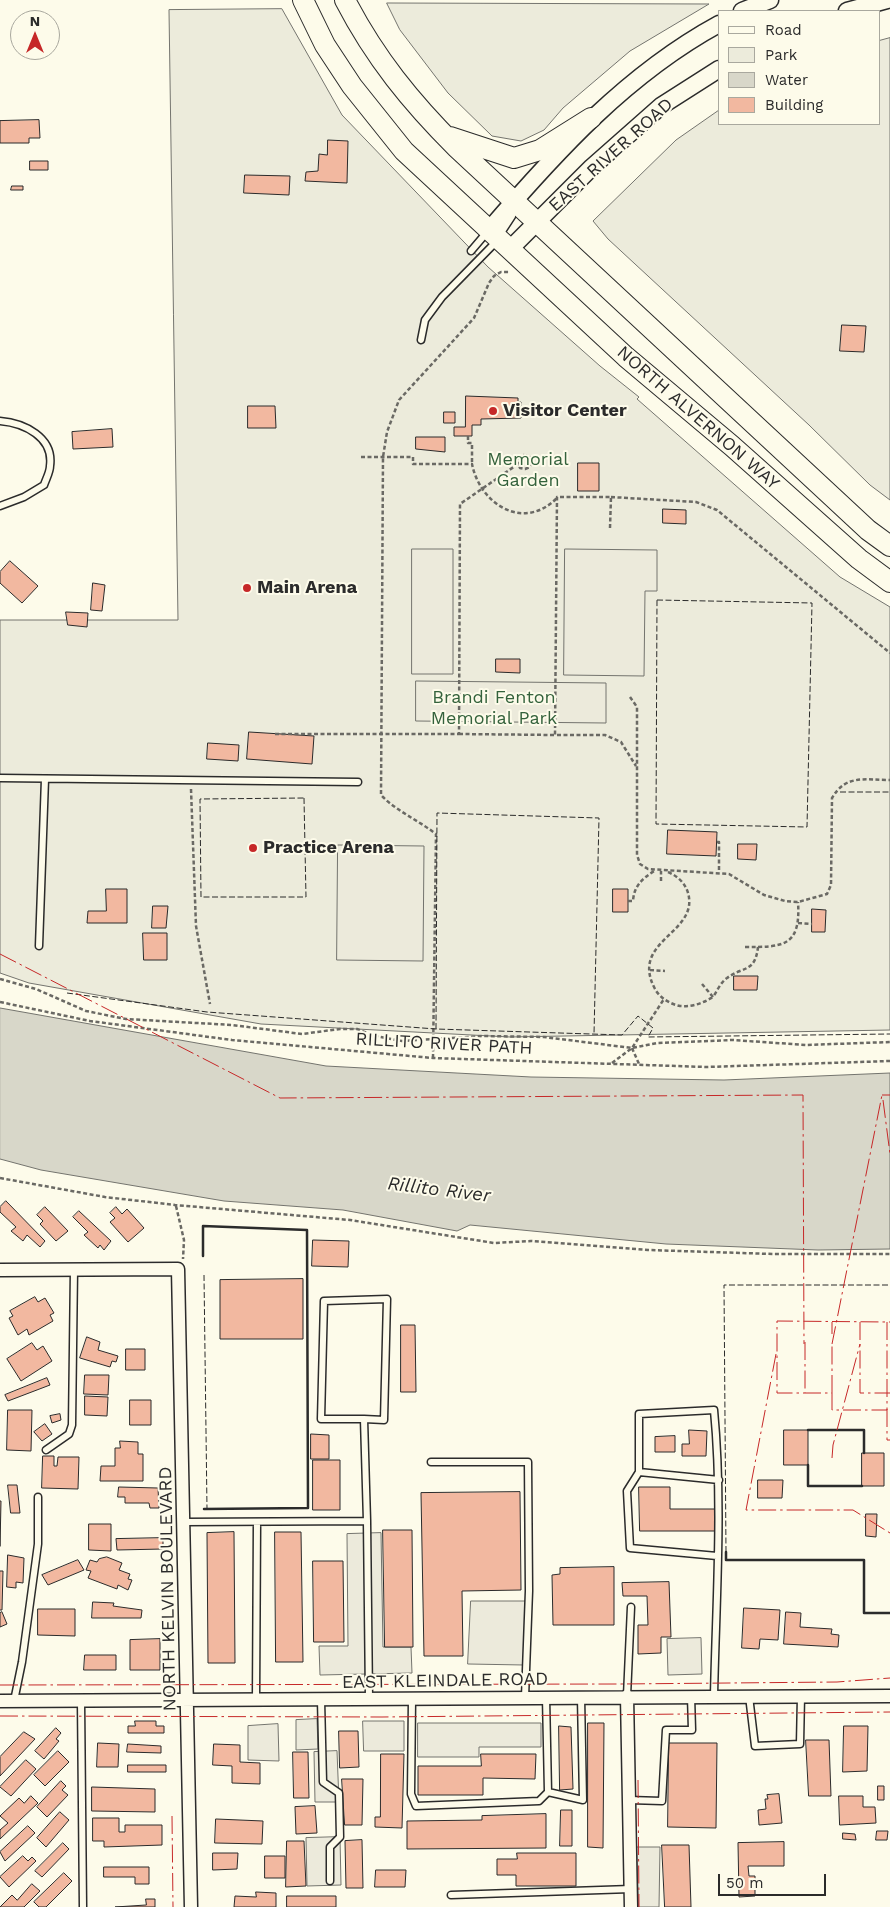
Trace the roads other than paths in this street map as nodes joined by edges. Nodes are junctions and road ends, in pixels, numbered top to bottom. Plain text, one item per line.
1 (303, 0) edge
2 (345, 0) edge
3 (770, 0) edge
4 (887, 0) edge
5 (742, 9) edge
6 (850, 10) edge
7 (718, 25) edge
8 (718, 70) edge
9 (591, 118) junction
10 (443, 135) junction
11 (514, 200) junction
12 (537, 222) junction
13 (499, 239) junction
14 (471, 252) dead end
15 (421, 340) dead end
16 (0, 421) edge
17 (0, 506) edge
18 (890, 546) edge
19 (890, 582) edge
20 (0, 778) edge
21 (45, 779) junction
22 (358, 782) dead end
23 (39, 946) dead end
24 (0, 1270) edge
25 (74, 1270) junction
26 (364, 1419) junction
27 (46, 1450) dead end
28 (431, 1462) dead end
29 (639, 1472) junction
30 (719, 1480) junction
31 (38, 1497) dead end
32 (367, 1521) junction
33 (184, 1522) junction
34 (257, 1522) junction
35 (717, 1556) junction
36 (631, 1607) dead end
37 (627, 1696) junction
38 (691, 1696) junction
39 (714, 1696) junction
40 (749, 1696) junction
41 (801, 1696) junction
42 (890, 1696) edge
43 (525, 1697) junction
44 (546, 1697) junction
45 (581, 1697) junction
46 (369, 1699) junction
47 (412, 1699) junction
48 (0, 1700) edge
49 (14, 1700) junction
50 (81, 1700) junction
51 (256, 1700) junction
52 (321, 1700) junction
53 (188, 1701) junction
54 (548, 1792) junction
55 (629, 1800) junction
56 (330, 1881) dead end
57 (631, 1889) junction
58 (451, 1895) dead end
59 (83, 1907) edge
60 (191, 1907) edge
61 (631, 1907) edge

1 - 13 main road
2 - 10 main road
3 - 5 street
4 - 6 street
7 - 9 street, EAST RIVER ROAD
8 - 12 street, EAST RIVER ROAD
9 - 10 main road
9 - 11 street, EAST RIVER ROAD
10 - 11 main road
11 - 12 main road, NORTH ALVERNON WAY
11 - 13 street, EAST RIVER ROAD
12 - 13 street, EAST RIVER ROAD
12 - 18 main road, NORTH ALVERNON WAY
13 - 14 lane
13 - 15 lane
13 - 19 main road, NORTH ALVERNON WAY
16 - 17 lane
20 - 21 lane
21 - 22 lane
21 - 23 lane
24 - 25 street
25 - 27 lane
25 - 33 street, NORTH KELVIN BOULEVARD
26 - 26 lane
26 - 32 lane
28 - 43 lane
29 - 30 lane
29 - 30 lane
29 - 35 lane
30 - 35 lane
31 - 49 lane
32 - 34 lane
32 - 46 lane
33 - 34 lane
33 - 53 street, NORTH KELVIN BOULEVARD
34 - 51 lane
35 - 39 lane
36 - 37 lane
37 - 38 street, EAST KLEINDALE ROAD
37 - 45 street, EAST KLEINDALE ROAD
37 - 55 street
38 - 39 street, EAST KLEINDALE ROAD
38 - 55 lane
39 - 40 street, EAST KLEINDALE ROAD
40 - 41 street, EAST KLEINDALE ROAD
40 - 41 lane
41 - 42 street, EAST KLEINDALE ROAD
43 - 44 street, EAST KLEINDALE ROAD
43 - 47 street, EAST KLEINDALE ROAD
44 - 45 street, EAST KLEINDALE ROAD
44 - 54 lane
45 - 54 lane
46 - 47 street, EAST KLEINDALE ROAD
46 - 52 street, EAST KLEINDALE ROAD
47 - 54 lane
48 - 49 street, EAST KLEINDALE ROAD
49 - 50 street, EAST KLEINDALE ROAD
50 - 53 street, EAST KLEINDALE ROAD
50 - 59 lane
51 - 52 street, EAST KLEINDALE ROAD
51 - 53 street, EAST KLEINDALE ROAD
52 - 56 lane
53 - 60 street, NORTH KELVIN BOULEVARD
55 - 57 street
57 - 58 lane
57 - 61 street

